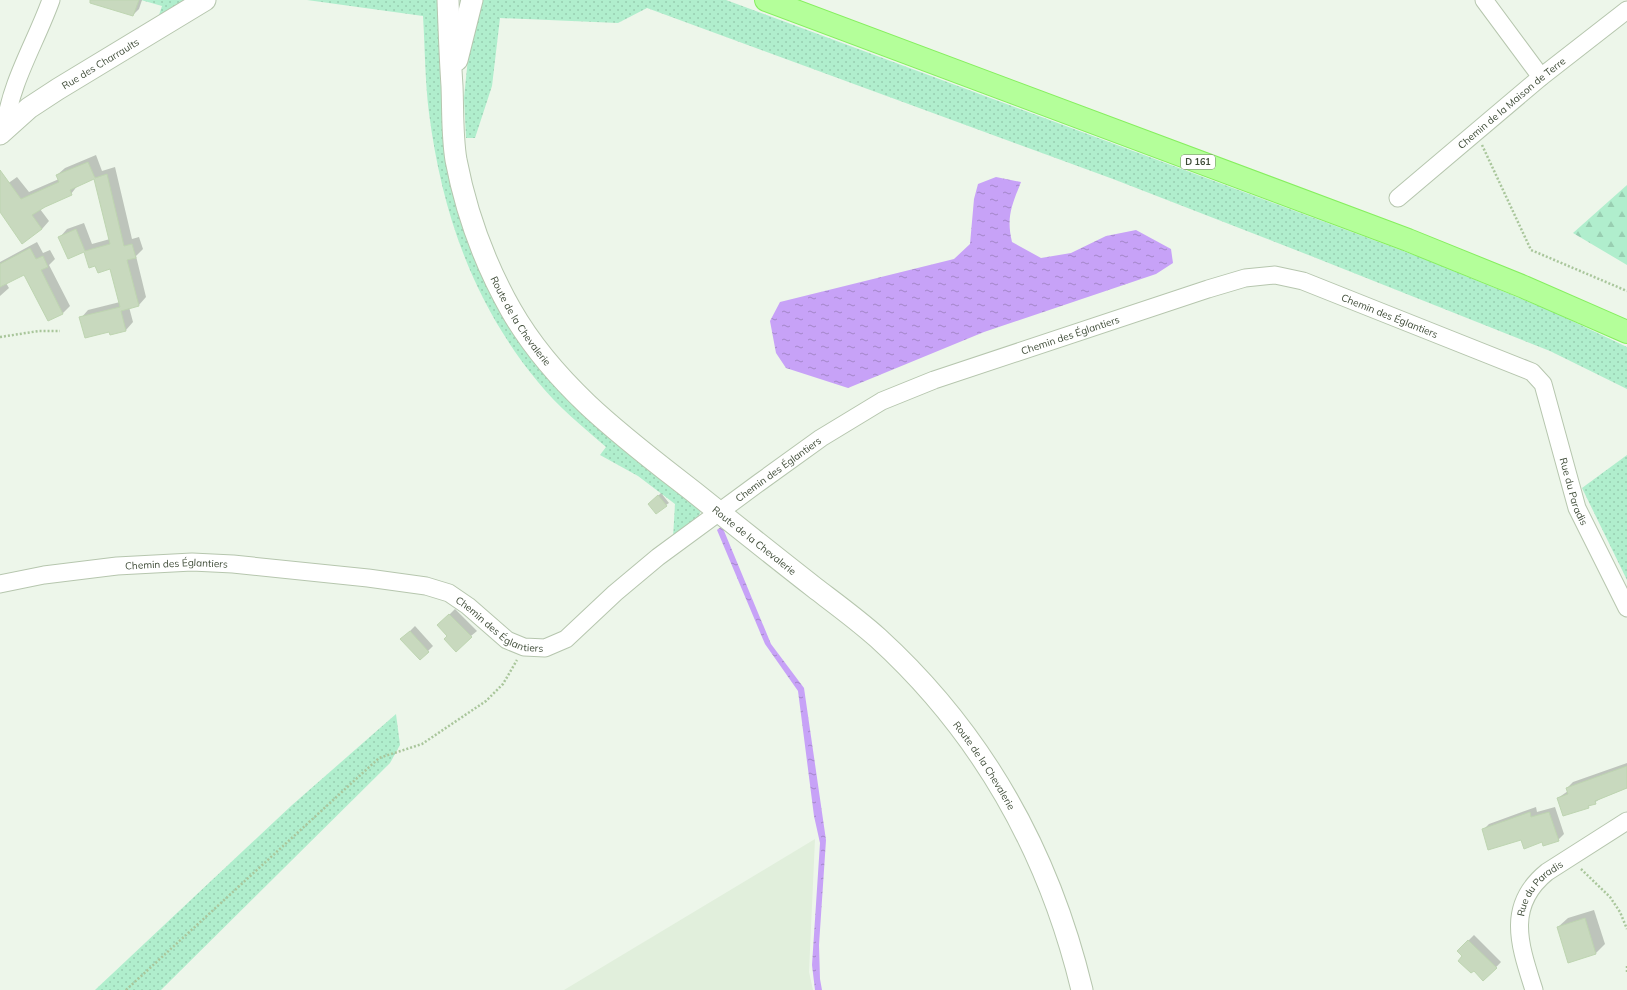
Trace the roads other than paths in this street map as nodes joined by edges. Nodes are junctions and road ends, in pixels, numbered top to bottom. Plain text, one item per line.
1 (51, 0) edge
2 (205, 0) edge
3 (448, 0) edge
4 (472, 0) edge
5 (766, 0) edge
6 (1484, 0) edge
7 (1627, 10) edge
8 (1541, 77) junction
9 (452, 88) junction
10 (2, 131) edge
11 (1398, 198) dead end
12 (1627, 332) edge
13 (1532, 372) joint
14 (719, 512) junction
15 (0, 584) edge
16 (1627, 608) edge
17 (1627, 821) edge
18 (1082, 990) edge
19 (1534, 990) edge

1 - 10 street
2 - 10 street, Rue des Charraults
3 - 9 street, Route de la Chevalerie
4 - 9 street, Route de la Chevalerie
5 - 12 main road, D 161
6 - 8 street
7 - 8 street, Chemin de la Maison de Terre
8 - 11 street, Chemin de la Maison de Terre
9 - 14 street, Route de la Chevalerie
13 - 14 street, Chemin des Églantiers
13 - 16 street, Rue du Paradis
14 - 15 street, Chemin des Églantiers
14 - 18 street, Route de la Chevalerie
17 - 19 street, Rue du Paradis

